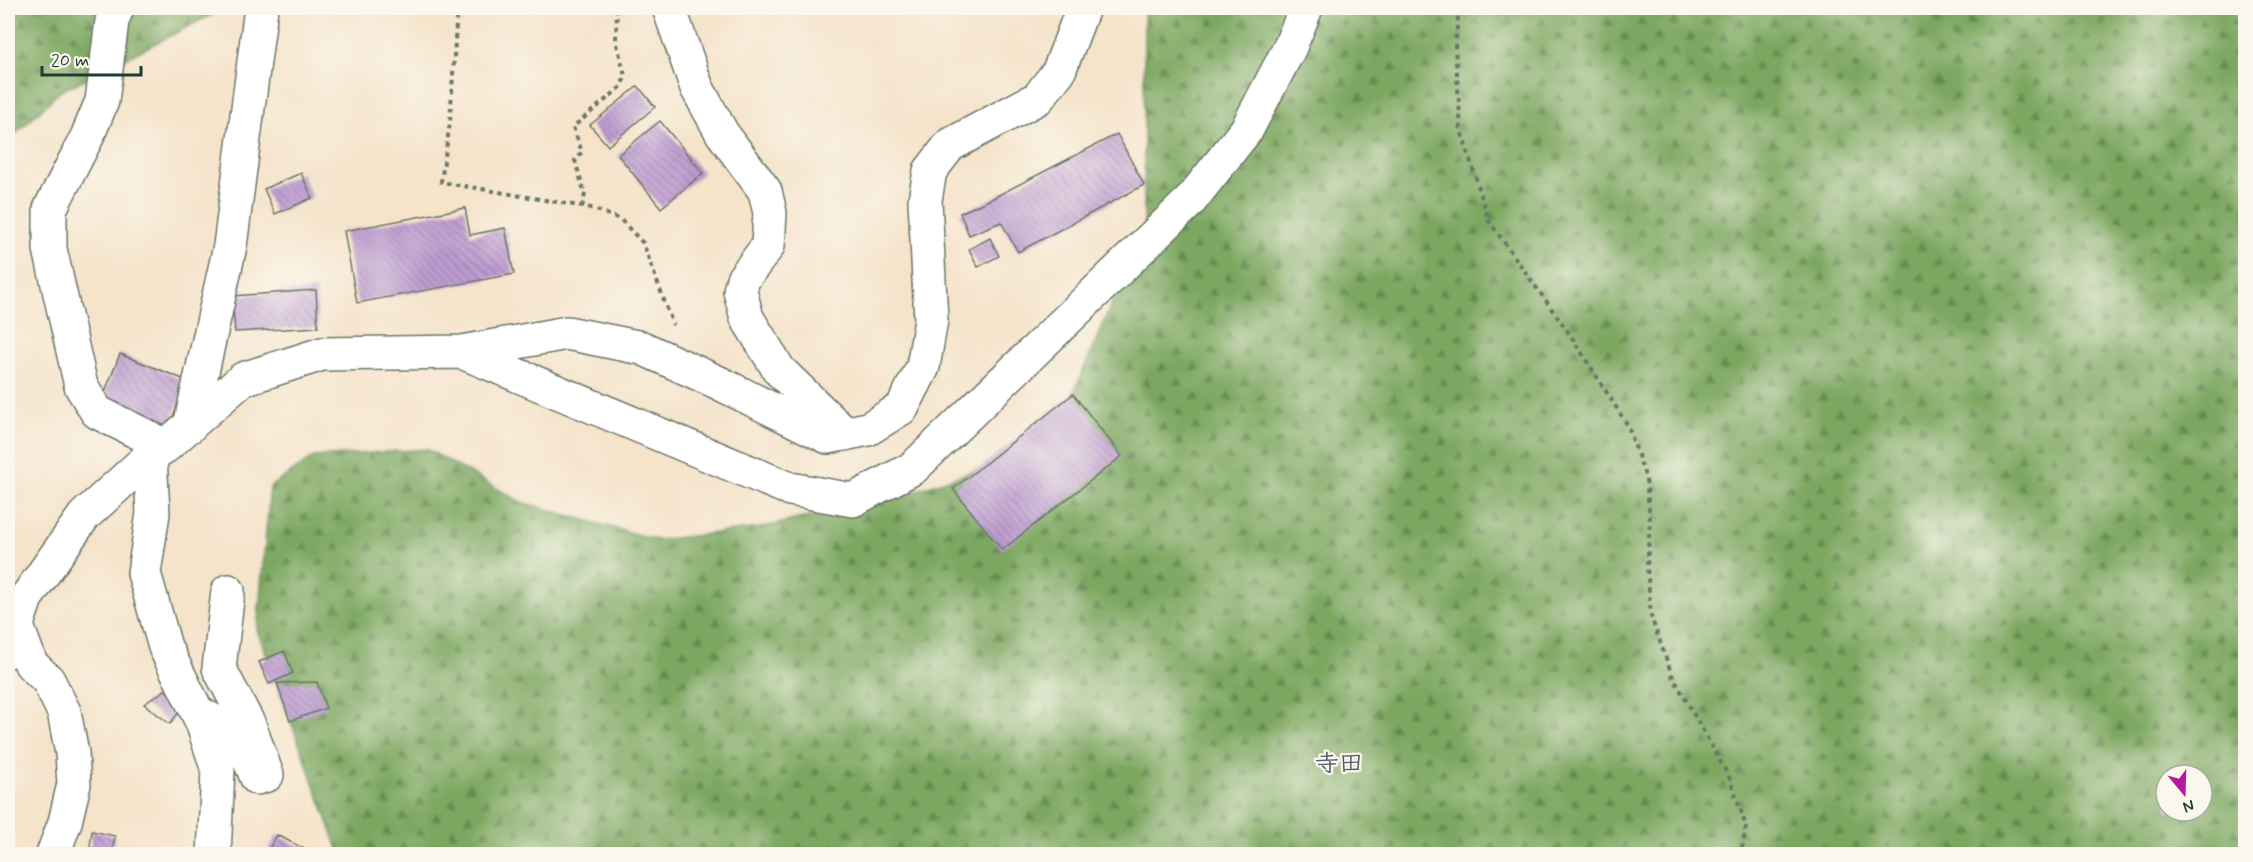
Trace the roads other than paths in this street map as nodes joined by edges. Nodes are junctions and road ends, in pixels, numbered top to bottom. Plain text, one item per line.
1 (117, 8) edge
2 (261, 8) edge
3 (669, 8) edge
4 (1083, 8) edge
5 (1306, 8) edge
6 (462, 352) junction
7 (845, 434) junction
8 (169, 442) junction
9 (228, 591) dead end
10 (12, 639) edge
11 (197, 712) junction
12 (53, 855) edge
13 (214, 855) edge

1 - 8 street
2 - 8 street
3 - 7 street
4 - 7 street
5 - 6 street
6 - 7 street
6 - 8 street
8 - 10 street
8 - 11 street
9 - 11 street
10 - 12 street
11 - 13 street

